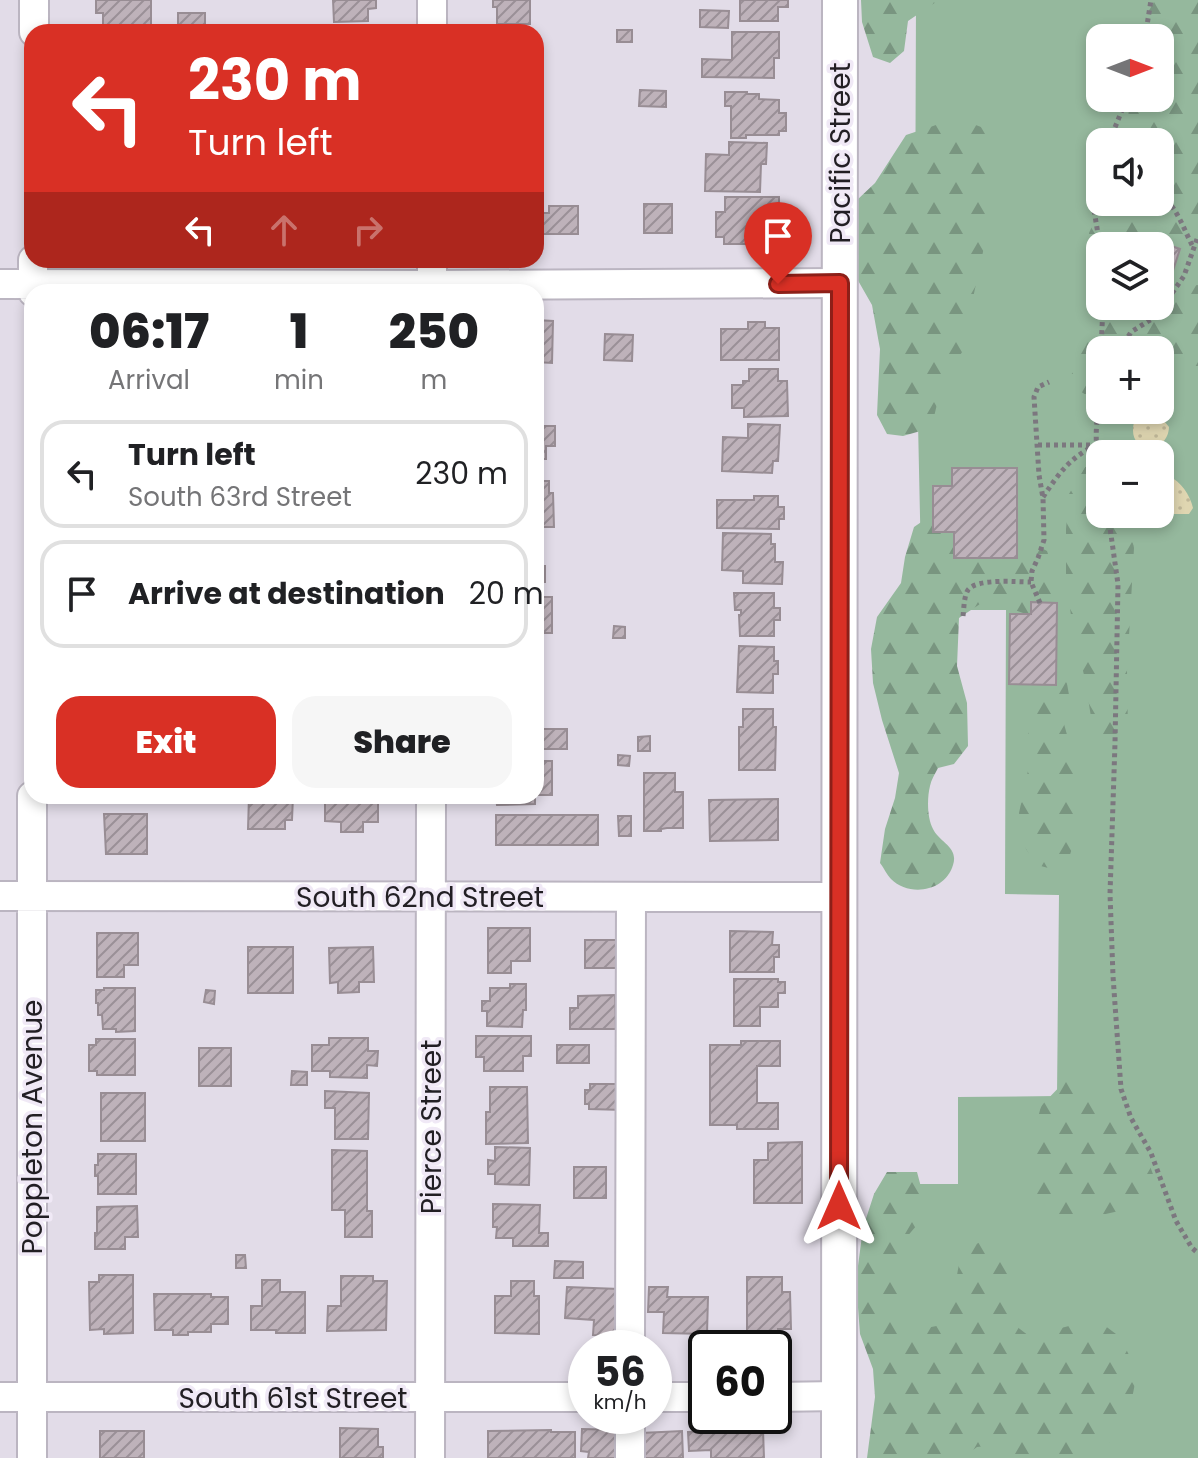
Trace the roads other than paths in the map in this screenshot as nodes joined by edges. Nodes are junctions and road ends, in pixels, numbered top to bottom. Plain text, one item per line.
1 (34, 0) edge
2 (432, 0) edge
3 (840, 0) edge
4 (34, 24) edge
5 (432, 24) edge
6 (33, 279) edge
7 (432, 279) edge
8 (840, 283) junction
9 (0, 284) edge
10 (32, 804) edge
11 (431, 804) edge
12 (0, 896) edge
13 (32, 896) junction
14 (431, 897) junction
15 (631, 897) junction
16 (840, 897) junction
17 (630, 1330) edge
18 (839, 1396) junction
19 (0, 1397) edge
20 (32, 1397) junction
21 (568, 1397) edge
22 (792, 1397) edge
23 (430, 1398) junction
24 (630, 1434) edge
25 (32, 1458) edge
26 (430, 1458) edge
27 (630, 1458) edge
28 (839, 1458) edge

1 - 4 street
2 - 5 street
3 - 8 main road, Pacific Street
6 - 7 street
6 - 9 street
7 - 8 street
8 - 16 main road, Pacific Street
10 - 13 street, Poppleton Avenue
11 - 14 street, Pierce Street
12 - 13 street, South 62nd Street
13 - 14 street, South 62nd Street
13 - 20 street, Poppleton Avenue
14 - 15 street, South 62nd Street
14 - 23 street, Pierce Street
15 - 16 street, South 62nd Street
15 - 17 street
16 - 18 main road, Pacific Street
18 - 22 street
18 - 28 main road, Pacific Street
19 - 20 street, South 61st Street
20 - 23 street, South 61st Street
20 - 25 street, Poppleton Avenue
21 - 23 street, South 61st Street
23 - 26 street, Pierce Street
24 - 27 street

